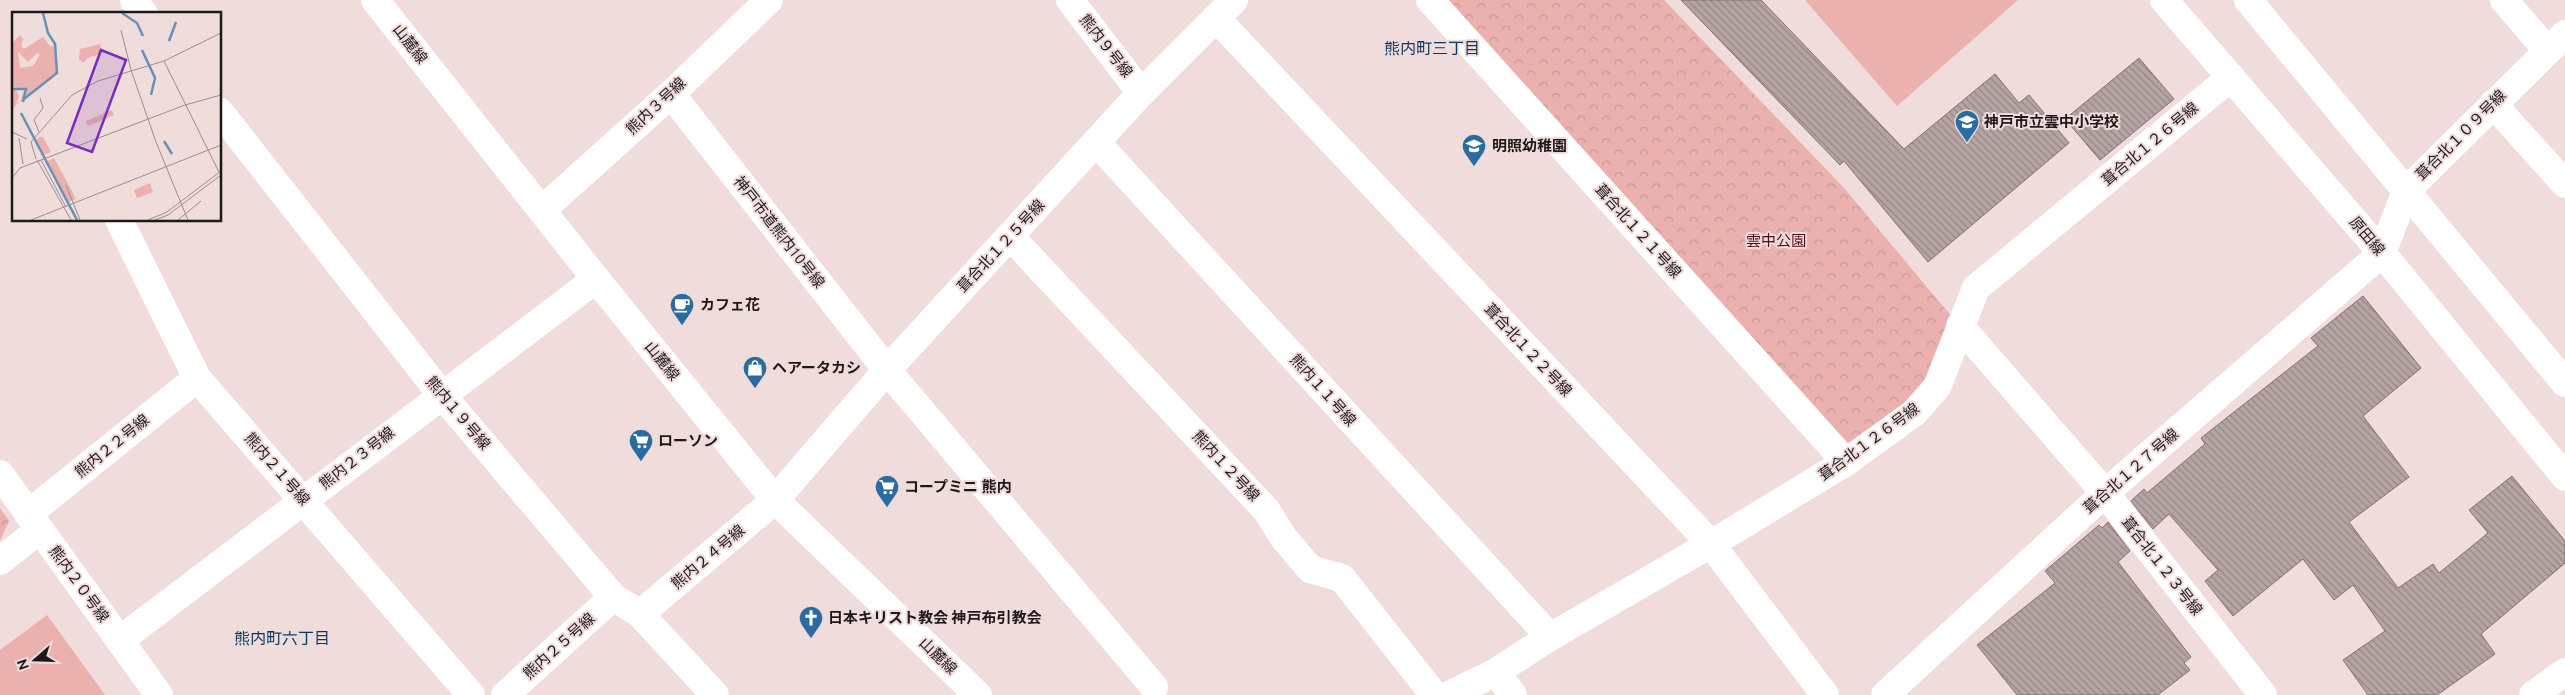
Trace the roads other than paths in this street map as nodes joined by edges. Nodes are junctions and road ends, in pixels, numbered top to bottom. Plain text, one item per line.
1 (134, 0) edge
2 (375, 0) edge
3 (769, 0) edge
4 (1070, 0) edge
5 (1430, 0) edge
6 (2164, 0) edge
7 (2248, 0) edge
8 (2504, 0) edge
9 (1225, 9) edge
10 (143, 12) edge
11 (2556, 42) edge
12 (2231, 77) junction
13 (1141, 93) junction
14 (671, 94) junction
15 (2493, 104) junction
16 (221, 113) edge
17 (1096, 142) junction
18 (2565, 184) edge
19 (2406, 191) junction
20 (542, 210) junction
21 (119, 221) edge
22 (1010, 236) junction
23 (2382, 253) junction
24 (596, 279) junction
25 (1960, 326) junction
26 (887, 370) junction
27 (197, 378) junction
28 (2565, 383) edge
29 (441, 394) junction
30 (1846, 462) junction
31 (0, 474) edge
32 (2565, 477) edge
33 (2105, 493) junction
34 (304, 500) junction
35 (776, 500) junction
36 (34, 522) junction
37 (1711, 544) junction
38 (0, 561) edge
39 (613, 598) junction
40 (640, 614) junction
41 (1550, 637) junction
42 (120, 640) junction
43 (1496, 672) junction
44 (2565, 672) edge
45 (1154, 687) dead end
46 (159, 695) edge
47 (471, 695) edge
48 (505, 695) edge
49 (715, 695) edge
50 (978, 695) edge
51 (1434, 695) edge
52 (1449, 695) edge
53 (1513, 695) edge
54 (1825, 695) edge
55 (1885, 695) edge
56 (2263, 695) edge
57 (2534, 695) edge

1 - 10 street
2 - 20 street, 山麓線
3 - 14 street, 熊内３号線
4 - 13 street, 熊内９号線
5 - 30 street, 葺合北１２１号線
6 - 12 street, 原田線
7 - 19 street
8 - 11 street
9 - 13 street, 葺合北１２５号線
9 - 37 street, 葺合北１２２号線
11 - 15 street, 葺合北１０９号線
12 - 23 street, 原田線
12 - 25 street, 葺合北１２６号線
13 - 17 street, 葺合北１２５号線
14 - 20 street, 熊内３号線
14 - 26 street, 神戸市道熊内10号線
15 - 18 street
15 - 19 street, 葺合北１０９号線
16 - 29 street, 熊内１９号線
17 - 22 street, 葺合北１２５号線
17 - 41 street, 熊内１１号線
19 - 23 street, 葺合北１０９号線
19 - 28 street
20 - 24 street, 山麓線
21 - 27 street, 熊内２１号線
22 - 26 street, 葺合北１２５号線
22 - 51 street, 熊内１２号線
23 - 32 street, 原田線
23 - 33 street, 葺合北１２７号線
24 - 29 street, 熊内２３号線
24 - 35 street, 山麓線
25 - 30 street, 葺合北１２６号線
25 - 33 street, 葺合北１２３号線
26 - 35 street, 葺合北１２５号線
26 - 45 street, 神戸市道熊内10号線
27 - 34 street, 熊内２１号線
27 - 36 street, 熊内２２号線
29 - 34 street, 熊内２３号線
29 - 39 street, 熊内１９号線
30 - 37 street, 葺合北１２６号線
31 - 36 street, 熊内２０号線
33 - 55 street, 葺合北１２７号線
33 - 56 street, 葺合北１２３号線
34 - 42 street, 熊内２３号線
34 - 47 street, 熊内２１号線
35 - 40 street, 熊内２４号線
35 - 50 street, 山麓線
36 - 38 street, 熊内２２号線
36 - 42 street, 熊内２０号線
37 - 41 street, 葺合北１２６号線
37 - 54 street, 葺合北１２２号線
39 - 40 street, 熊内１９号線
39 - 48 street, 熊内２５号線
40 - 49 street, 熊内１９号線
41 - 43 street, 葺合北１２６号線
42 - 46 street, 熊内２０号線
43 - 52 street, 葺合北１２６号線
43 - 53 street
44 - 57 street

